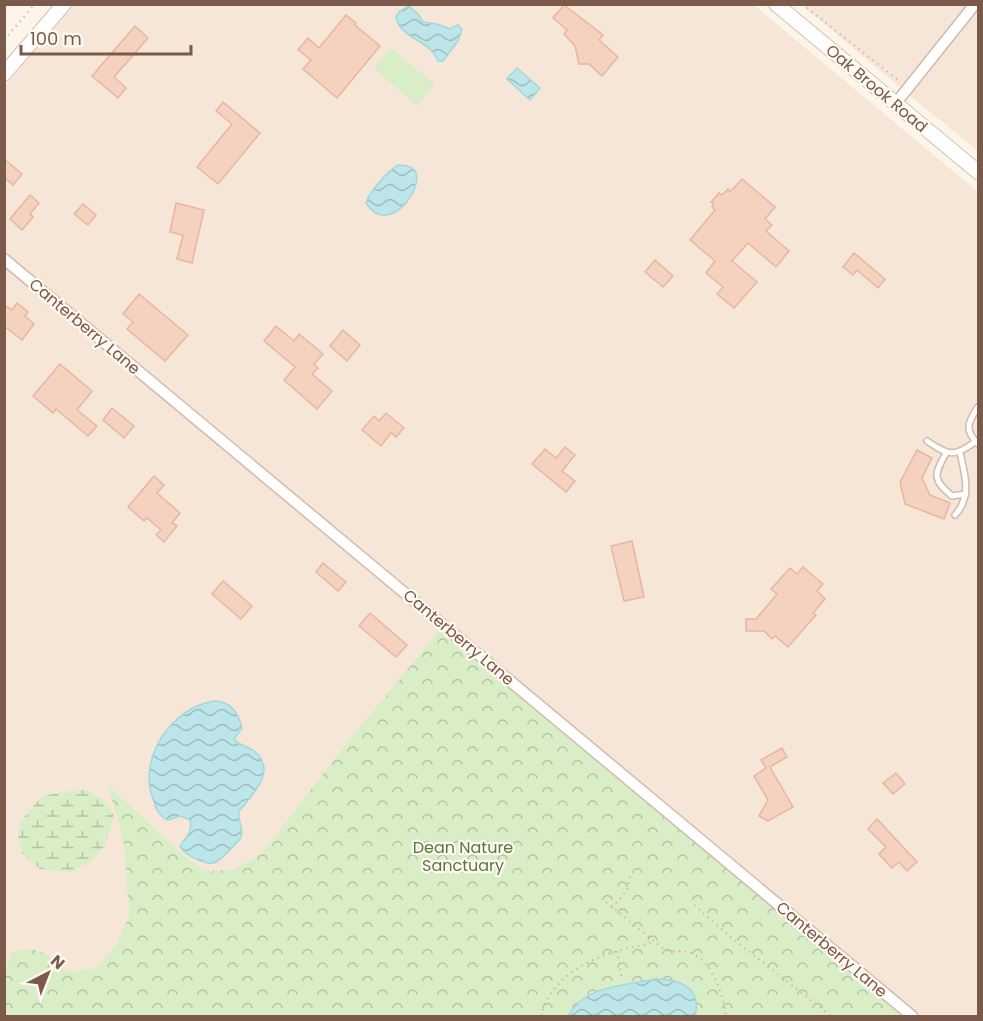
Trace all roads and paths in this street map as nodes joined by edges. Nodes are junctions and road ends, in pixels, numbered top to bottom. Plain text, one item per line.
1 (35, 4) edge
2 (64, 4) edge
3 (776, 4) edge
4 (802, 4) edge
5 (975, 4) edge
6 (4, 40) edge
7 (4, 74) edge
8 (898, 80) dead end
9 (896, 103) junction
10 (978, 172) edge
11 (4, 259) edge
12 (978, 407) edge
13 (927, 441) dead end
14 (977, 443) edge
15 (946, 453) junction
16 (960, 453) junction
17 (966, 495) junction
18 (955, 515) dead end
19 (631, 873) dead end
20 (606, 902) dead end
21 (694, 905) dead end
22 (612, 908) junction
23 (652, 940) junction
24 (617, 951) junction
25 (622, 980) dead end
26 (541, 1017) edge
27 (726, 1017) edge
28 (831, 1017) edge
29 (912, 1017) edge

1 - 6 path
2 - 7 main road
3 - 9 main road, Oak Brook Road
4 - 8 path
5 - 9 street
9 - 10 main road, Oak Brook Road
11 - 29 street, Canterberry Lane
12 - 14 lane
13 - 15 lane
14 - 16 lane
15 - 16 lane
15 - 17 lane
16 - 17 lane
17 - 18 lane
19 - 22 path
20 - 22 path
21 - 28 path
22 - 23 path
23 - 24 path
23 - 27 path
24 - 25 path
24 - 26 path

